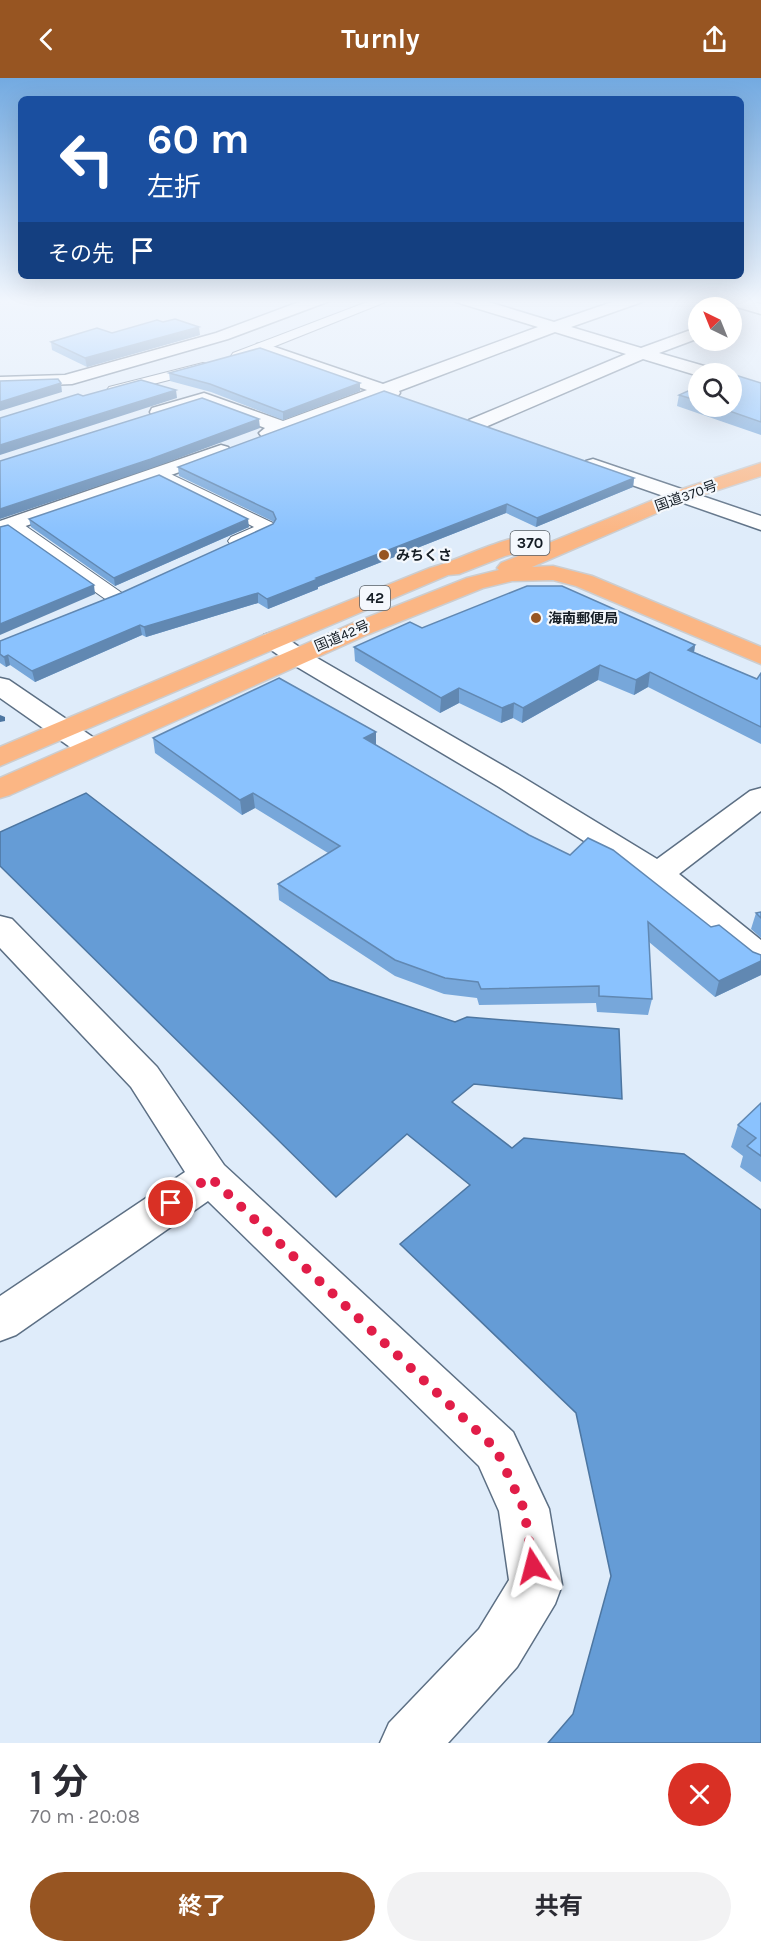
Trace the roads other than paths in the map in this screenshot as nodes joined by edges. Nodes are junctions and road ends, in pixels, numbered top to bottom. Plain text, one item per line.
1 (102, 377) edge
2 (168, 377) edge
3 (344, 377) edge
4 (422, 377) edge
5 (587, 377) edge
6 (0, 382) edge
7 (148, 382) junction
8 (384, 391) junction
9 (106, 392) edge
10 (204, 398) junction
11 (415, 402) edge
12 (147, 416) edge
13 (456, 416) edge
14 (476, 424) junction
15 (283, 428) junction
16 (498, 431) edge
17 (573, 458) edge
18 (761, 469) edge
19 (160, 474) junction
20 (680, 496) junction
21 (4, 523) edge
22 (761, 523) edge
23 (611, 524) junction
24 (226, 547) edge
25 (539, 555) junction
26 (451, 569) junction
27 (624, 579) junction
28 (475, 583) junction
29 (135, 588) edge
30 (115, 597) junction
31 (95, 605) edge
32 (761, 634) edge
33 (273, 640) junction
34 (296, 656) junction
35 (761, 656) edge
36 (0, 686) edge
37 (63, 729) junction
38 (90, 748) junction
39 (0, 758) edge
40 (0, 789) edge
41 (761, 797) edge
42 (658, 874) junction
43 (0, 927) edge
44 (761, 958) edge
45 (210, 1177) junction
46 (0, 1321) edge
47 (409, 1743) edge

1 - 6 street
2 - 7 lane
3 - 8 street
4 - 8 street
5 - 14 street
7 - 9 lane
7 - 10 street
8 - 11 street
8 - 15 street
10 - 12 street
10 - 15 street
13 - 14 street
14 - 16 street
15 - 19 street
17 - 20 street
18 - 20 highway, 国道370号 / 370
19 - 21 street
19 - 24 lane
20 - 22 street
20 - 23 highway, 国道370号 / 370
21 - 30 lane
23 - 25 highway, 国道370号 / 370
23 - 26 highway, 国道370号 / 370
23 - 27 highway, 国道370号 / 370
25 - 26 highway, 国道42号 / 42
25 - 27 highway, 国道42号 / 42
25 - 28 highway, 国道370号 / 370
26 - 33 highway, 国道42号 / 42
27 - 32 highway, 国道42号 / 42
28 - 34 highway, 国道42号 / 42
28 - 35 highway, 国道42号 / 42
29 - 30 lane
30 - 31 lane
33 - 34 street
33 - 37 highway, 国道42号 / 42
34 - 38 highway, 国道42号 / 42
34 - 42 street
36 - 37 street
37 - 38 street
37 - 39 highway, 国道42号 / 42
38 - 40 highway, 国道42号 / 42
41 - 42 street
42 - 44 street
43 - 45 street
45 - 46 street
45 - 47 street

